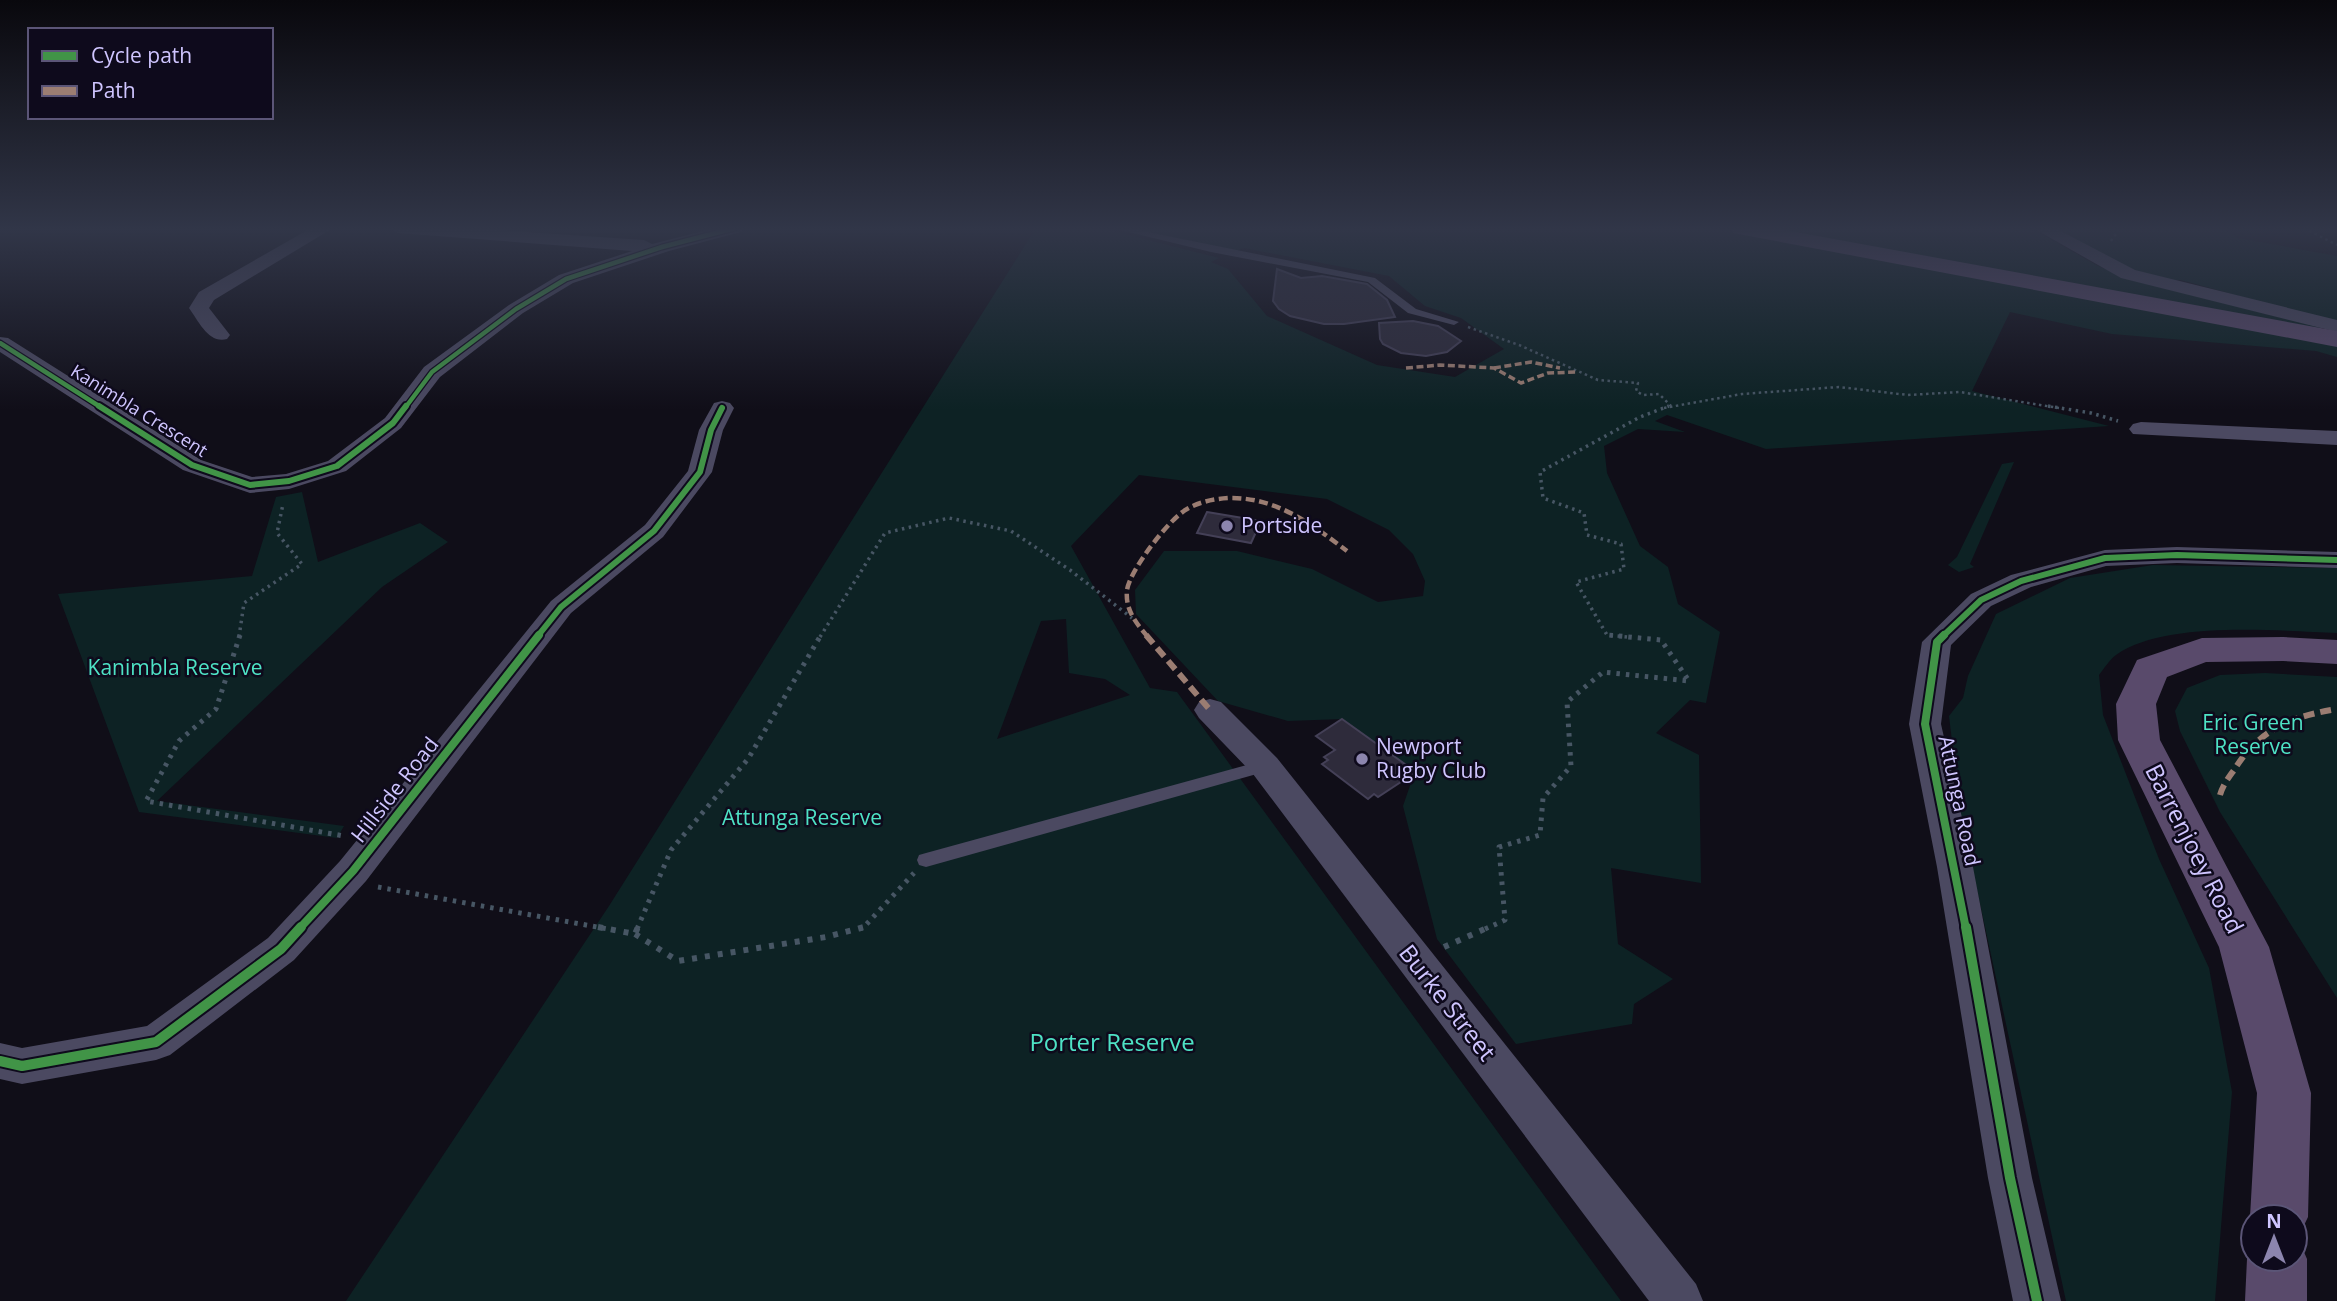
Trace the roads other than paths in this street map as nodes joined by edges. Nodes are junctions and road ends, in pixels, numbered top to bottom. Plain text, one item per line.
1 (219, 289) edge
2 (550, 289) edge
3 (1383, 289) edge
4 (2071, 289) edge
5 (2187, 289) edge
6 (1454, 321) road end
7 (2337, 326) edge
8 (220, 335) dead end
9 (2337, 339) edge
10 (0, 343) edge
11 (722, 408) dead end
12 (2141, 429) road end
13 (2337, 438) edge
14 (2337, 561) edge
15 (2337, 652) edge
16 (1210, 710) dead end
17 (1265, 766) junction
18 (926, 860) road end
19 (0, 1061) edge
20 (2280, 1203) edge
21 (2277, 1273) edge
22 (1679, 1301) edge
23 (2037, 1301) edge
24 (2276, 1301) edge

1 - 8 street
2 - 10 street, Kanimbla Crescent
3 - 6 lane
4 - 9 main road
5 - 7 street
11 - 19 street, Hillside Road
12 - 13 street
14 - 23 street, Attunga Road
15 - 20 main road, Barrenjoey Road
16 - 17 street, Burke Street
17 - 18 lane
17 - 22 street, Burke Street
21 - 24 main road

